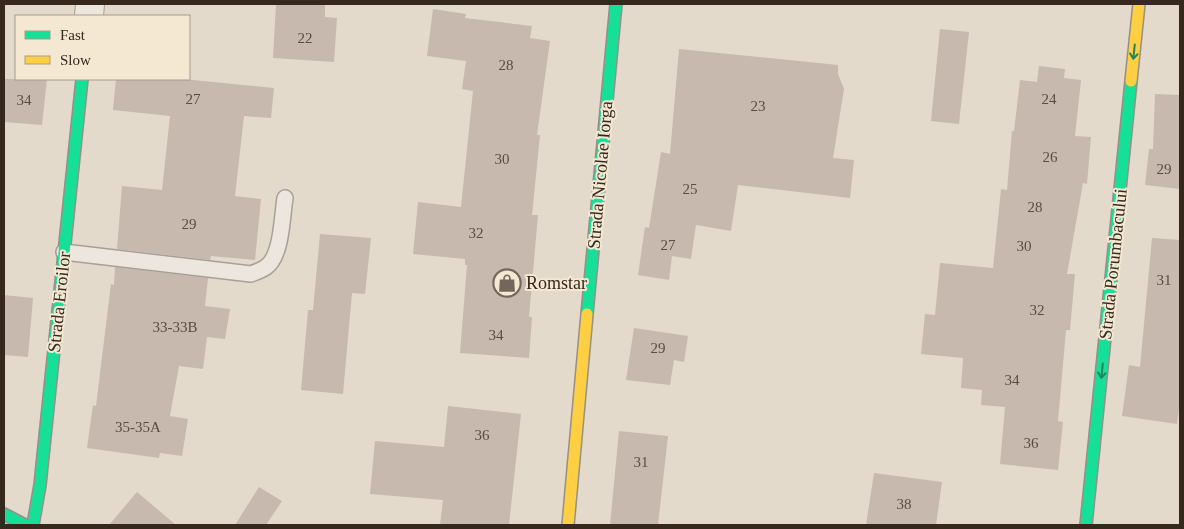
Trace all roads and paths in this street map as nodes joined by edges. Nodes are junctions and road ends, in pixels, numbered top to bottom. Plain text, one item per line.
1 (616, 4) edge
2 (1139, 4) edge
3 (82, 80) edge
4 (285, 198) dead end
5 (64, 252) junction
6 (4, 514) edge
7 (25, 525) edge
8 (33, 525) edge
9 (568, 525) edge
10 (1086, 525) edge

1 - 9 street, Strada Nicolae Iorga
2 -> 10 street, Strada Porumbacului
3 - 5 street, Strada Eroilor
4 - 5 lane
5 - 8 street, Strada Eroilor
6 - 7 street

